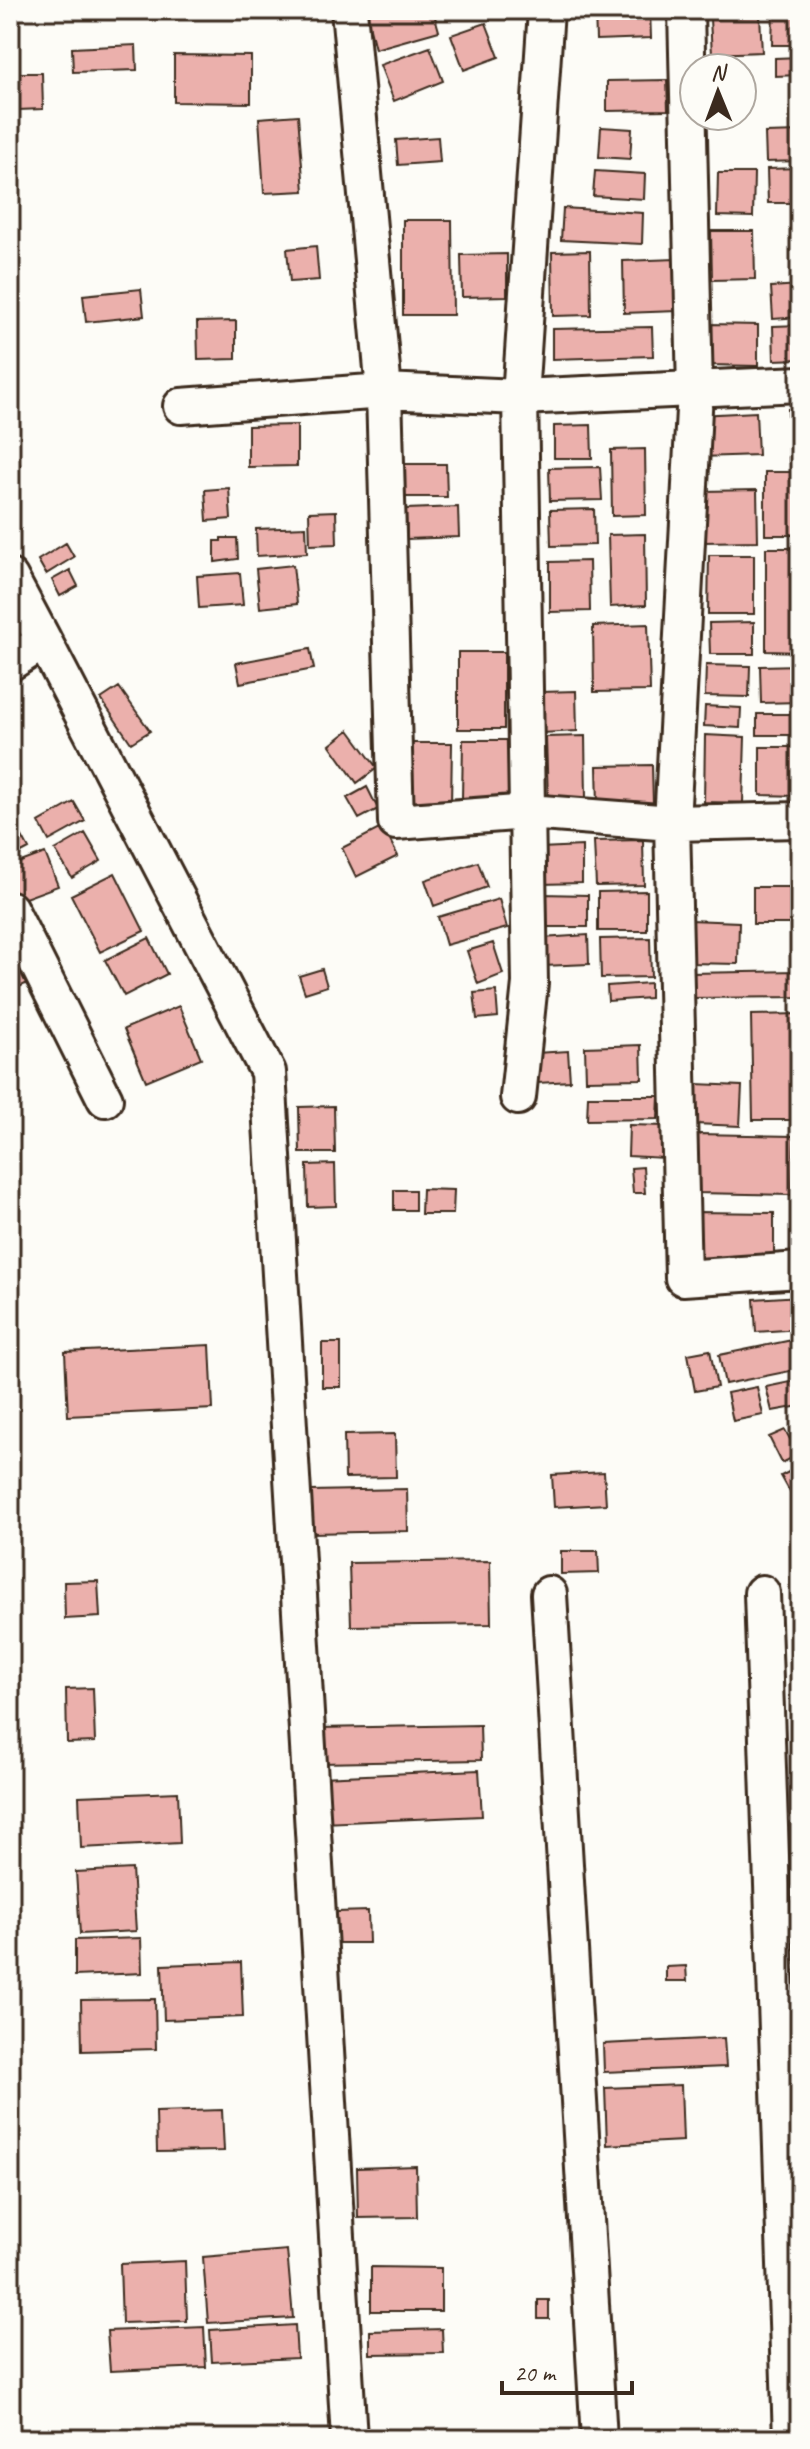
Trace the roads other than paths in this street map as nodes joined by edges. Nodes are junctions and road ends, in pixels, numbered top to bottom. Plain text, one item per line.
1 (349, 10) edge
2 (546, 10) edge
3 (686, 10) edge
4 (800, 384) edge
5 (384, 391) junction
6 (695, 391) junction
7 (520, 397) junction
8 (181, 406) dead end
9 (10, 577) edge
10 (44, 641) junction
11 (10, 663) edge
12 (528, 812) junction
13 (800, 820) edge
14 (672, 823) junction
15 (10, 909) edge
16 (518, 1097) dead end
17 (105, 1099) dead end
18 (800, 1270) edge
19 (762, 1593) dead end
20 (549, 1594) dead end
21 (349, 2439) edge
22 (599, 2439) edge
23 (791, 2439) edge

1 - 5 street
2 - 7 street
3 - 6 street
4 - 6 street
5 - 7 street
5 - 8 street
5 - 12 street
6 - 7 street
6 - 14 street
7 - 12 street
9 - 10 street
10 - 11 street
10 - 21 street
12 - 14 street
12 - 16 street
13 - 14 street
14 - 18 street
15 - 17 street
19 - 23 street
20 - 22 street

